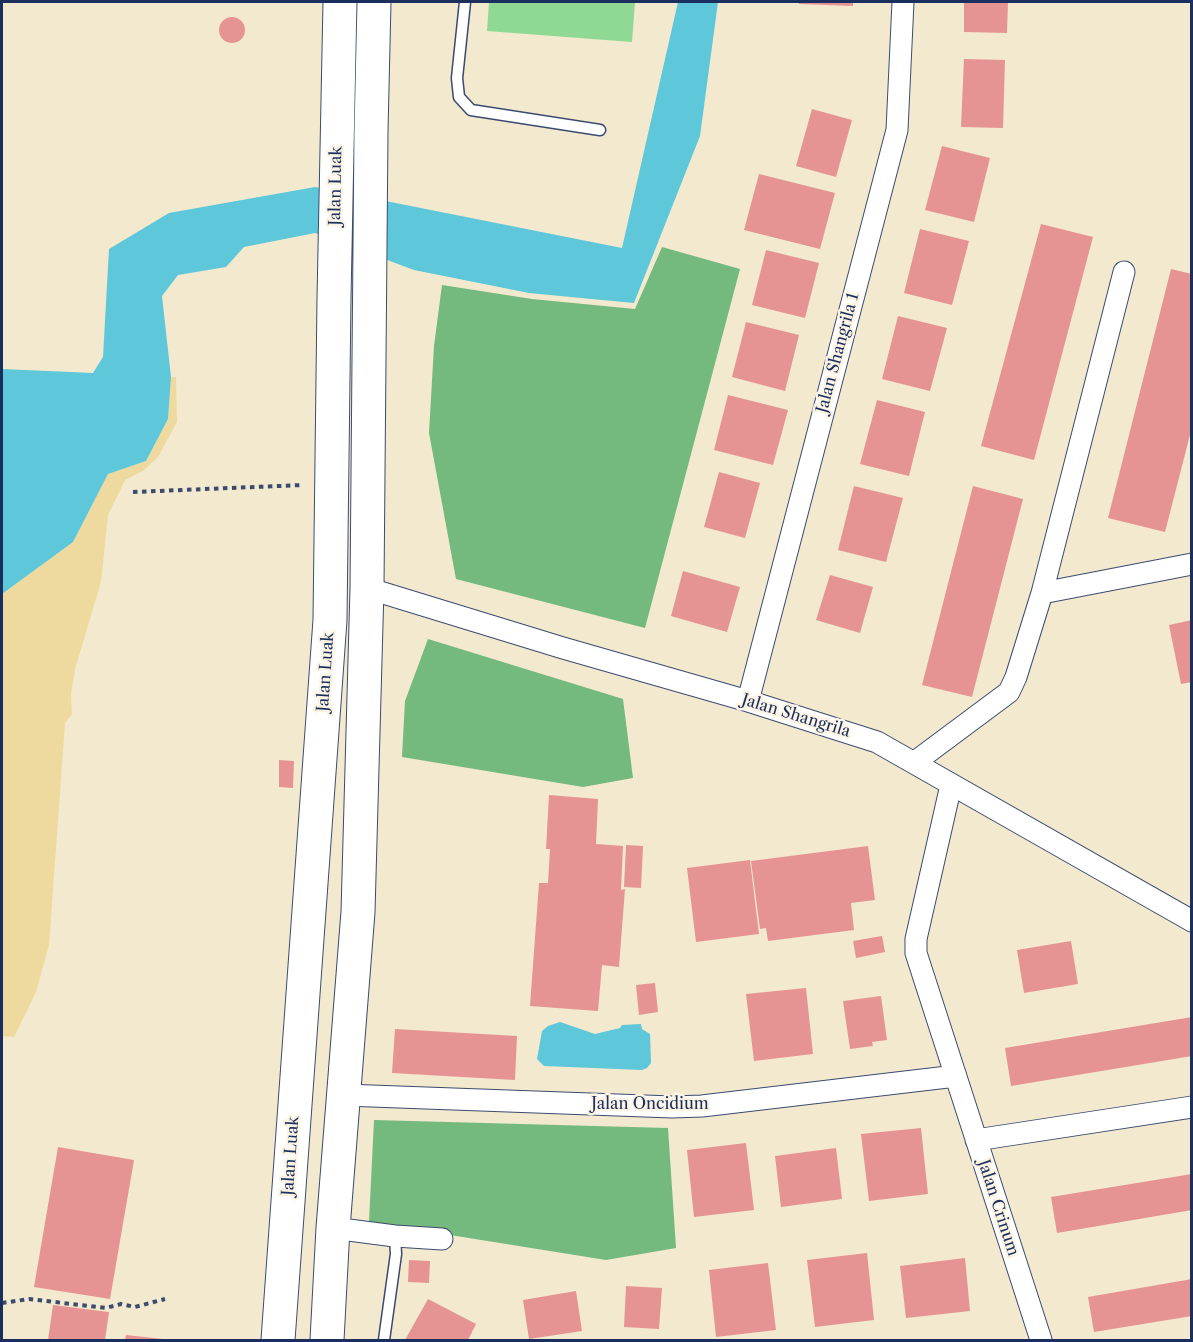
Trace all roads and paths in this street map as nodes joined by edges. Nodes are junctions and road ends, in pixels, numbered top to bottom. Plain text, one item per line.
1 (340, 2) edge
2 (374, 2) edge
3 (465, 2) edge
4 (903, 2) edge
5 (600, 130) dead end
6 (1124, 272) dead end
7 (331, 484) junction
8 (133, 492) dead end
9 (1191, 564) edge
10 (367, 588) junction
11 (1042, 593) junction
12 (748, 701) junction
13 (915, 762) junction
14 (951, 785) junction
15 (1191, 921) edge
16 (956, 1076) junction
17 (344, 1095) junction
18 (1191, 1107) edge
19 (976, 1140) junction
20 (333, 1228) junction
21 (395, 1236) junction
22 (442, 1239) dead end
23 (165, 1299) dead end
24 (2, 1303) edge
25 (278, 1341) edge
26 (327, 1341) edge
27 (384, 1341) edge
28 (1041, 1341) edge

1 - 7 main road, Jalan Luak
2 - 10 main road, Jalan Luak
3 - 5 lane
4 - 12 street, Jalan Shangrila 1
6 - 11 street
7 - 8 path
7 - 25 main road, Jalan Luak
9 - 11 street
10 - 12 street, Jalan Shangrila
10 - 17 main road, Jalan Luak
11 - 13 street
12 - 13 street, Jalan Shangrila
13 - 14 street, Jalan Shangrila
14 - 15 street, Jalan Shangrila
14 - 16 street, Jalan Crinum
16 - 17 street, Jalan Oncidium
16 - 19 street, Jalan Crinum
17 - 20 main road, Jalan Luak
18 - 19 street
19 - 28 street, Jalan Crinum
20 - 21 street
20 - 26 main road, Jalan Luak
21 - 22 street
21 - 27 lane
23 - 24 path

